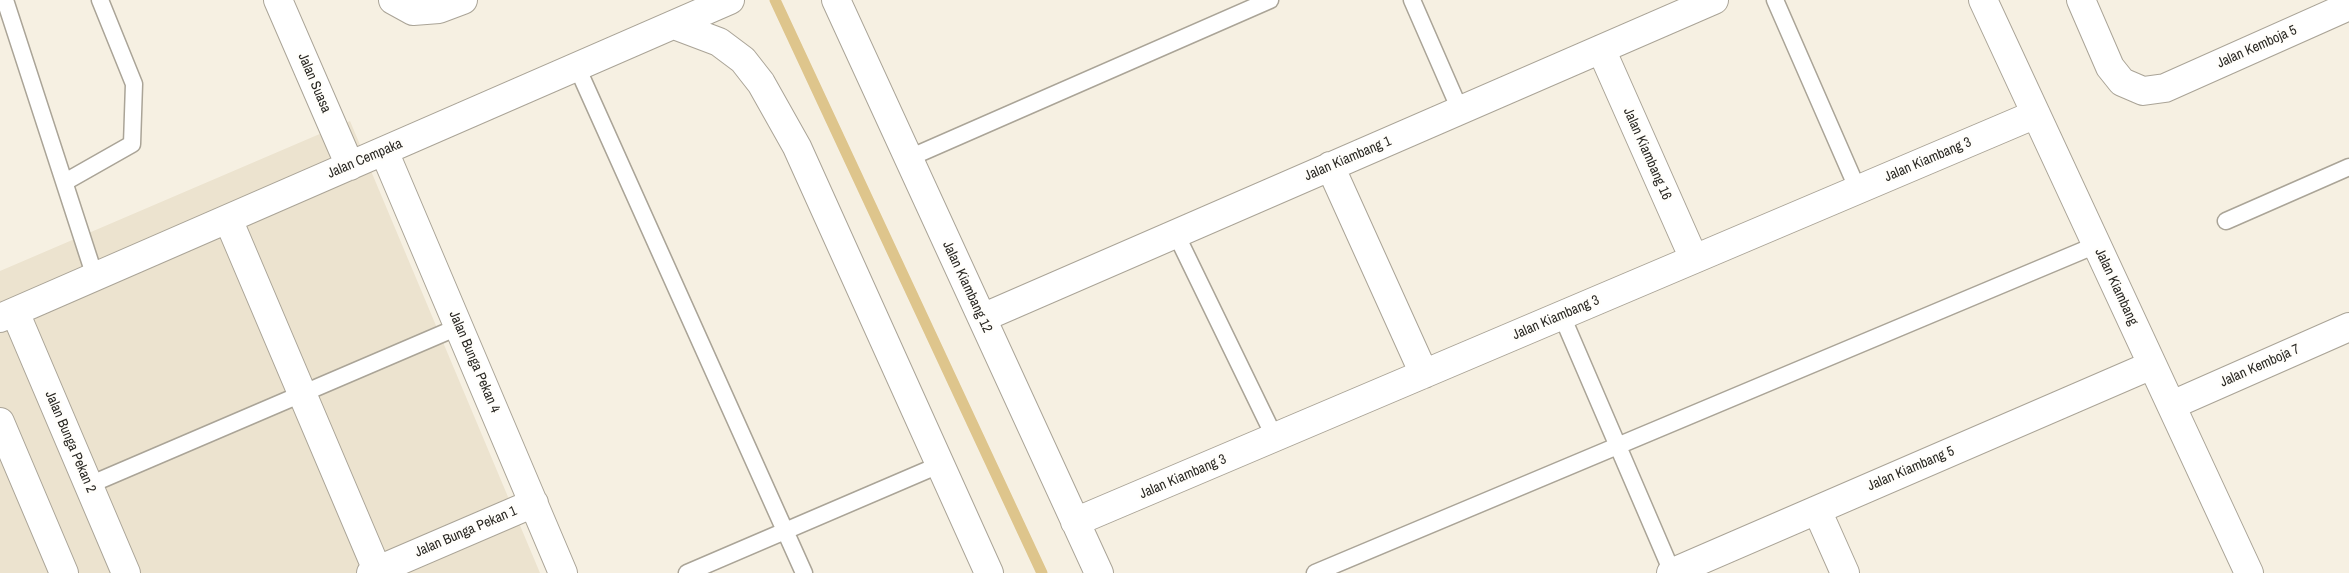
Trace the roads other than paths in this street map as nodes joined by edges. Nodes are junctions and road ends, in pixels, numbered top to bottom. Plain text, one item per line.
1 (5, 0) edge
2 (100, 0) edge
3 (278, 0) edge
4 (393, 0) edge
5 (463, 0) edge
6 (836, 0) edge
7 (1270, 0) edge
8 (1412, 0) edge
9 (1714, 0) edge
10 (1775, 0) edge
11 (1983, 0) edge
12 (2080, 0) edge
13 (725, 2) edge
14 (2349, 6) edge
15 (674, 25) junction
16 (1601, 49) junction
17 (577, 67) junction
18 (1460, 110) junction
19 (2036, 114) junction
20 (384, 151) junction
21 (908, 158) junction
22 (350, 166) junction
23 (1330, 166) junction
24 (2349, 167) edge
25 (65, 182) junction
26 (1858, 190) junction
27 (228, 219) junction
28 (2226, 221) dead end
29 (1176, 234) junction
30 (2096, 245) junction
31 (1694, 259) junction
32 (95, 277) junction
33 (7, 315) edge
34 (1562, 316) junction
35 (982, 318) junction
36 (458, 327) junction
37 (2349, 327) edge
38 (2152, 365) junction
39 (1424, 374) junction
40 (302, 394) junction
41 (2172, 405) junction
42 (0, 422) edge
43 (1275, 438) junction
44 (1618, 446) junction
45 (939, 465) junction
46 (89, 485) junction
47 (534, 503) junction
48 (1817, 510) junction
49 (1076, 522) junction
50 (785, 531) junction
51 (374, 572) edge
52 (64, 573) edge
53 (126, 573) edge
54 (564, 573) edge
55 (687, 573) edge
56 (804, 573) edge
57 (989, 573) edge
58 (1099, 573) edge
59 (1314, 573) edge
60 (1671, 573) edge
61 (1845, 573) edge
62 (2249, 573) edge

1 - 25 lane
2 - 25 lane
3 - 22 street, Jalan Suasa
4 - 5 street
6 - 21 street, Jalan Kiambang 12
7 - 21 lane
8 - 18 lane
9 - 16 street, Jalan Kiambang 1
10 - 26 lane
11 - 19 street, Jalan Kiambang
12 - 14 street, Jalan Kemboja 5
13 - 15 street, Jalan Cempaka
15 - 17 street, Jalan Cempaka
15 - 45 street
16 - 18 street, Jalan Kiambang 1
16 - 31 street, Jalan Kiambang 16
17 - 20 street, Jalan Cempaka
17 - 50 lane
18 - 23 street, Jalan Kiambang 1
19 - 26 street, Jalan Kiambang 3
19 - 30 street, Jalan Kiambang
20 - 22 street, Jalan Cempaka
20 - 36 street, Jalan Bunga Pekan 4
21 - 35 street, Jalan Kiambang 12
22 - 27 street, Jalan Cempaka
23 - 29 street, Jalan Kiambang 1
23 - 39 street
24 - 28 lane
25 - 32 lane
26 - 31 street, Jalan Kiambang 3
27 - 32 street, Jalan Cempaka
27 - 40 street
29 - 35 street, Jalan Kiambang 1
29 - 43 lane
30 - 38 street, Jalan Kiambang
30 - 44 lane
31 - 34 street, Jalan Kiambang 3
32 - 33 street, Jalan Cempaka
33 - 46 street, Jalan Bunga Pekan 2
34 - 39 street, Jalan Kiambang 3
34 - 44 lane
35 - 49 street, Jalan Kiambang 12
36 - 40 lane
36 - 47 street, Jalan Bunga Pekan 4
37 - 41 street, Jalan Kemboja 7
38 - 41 street, Jalan Kiambang
38 - 48 street, Jalan Kiambang 5
39 - 43 street, Jalan Kiambang 3
40 - 46 lane
40 - 51 street
41 - 62 street, Jalan Kiambang
42 - 52 street
43 - 49 street, Jalan Kiambang 3
44 - 59 lane
44 - 60 lane
45 - 50 lane
45 - 57 street
46 - 53 street, Jalan Bunga Pekan 2
47 - 51 street, Jalan Bunga Pekan 1
47 - 54 street, Jalan Bunga Pekan 4
48 - 60 street, Jalan Kiambang 5
48 - 61 street
49 - 58 street, Jalan Kiambang 12
50 - 55 lane
50 - 56 lane

